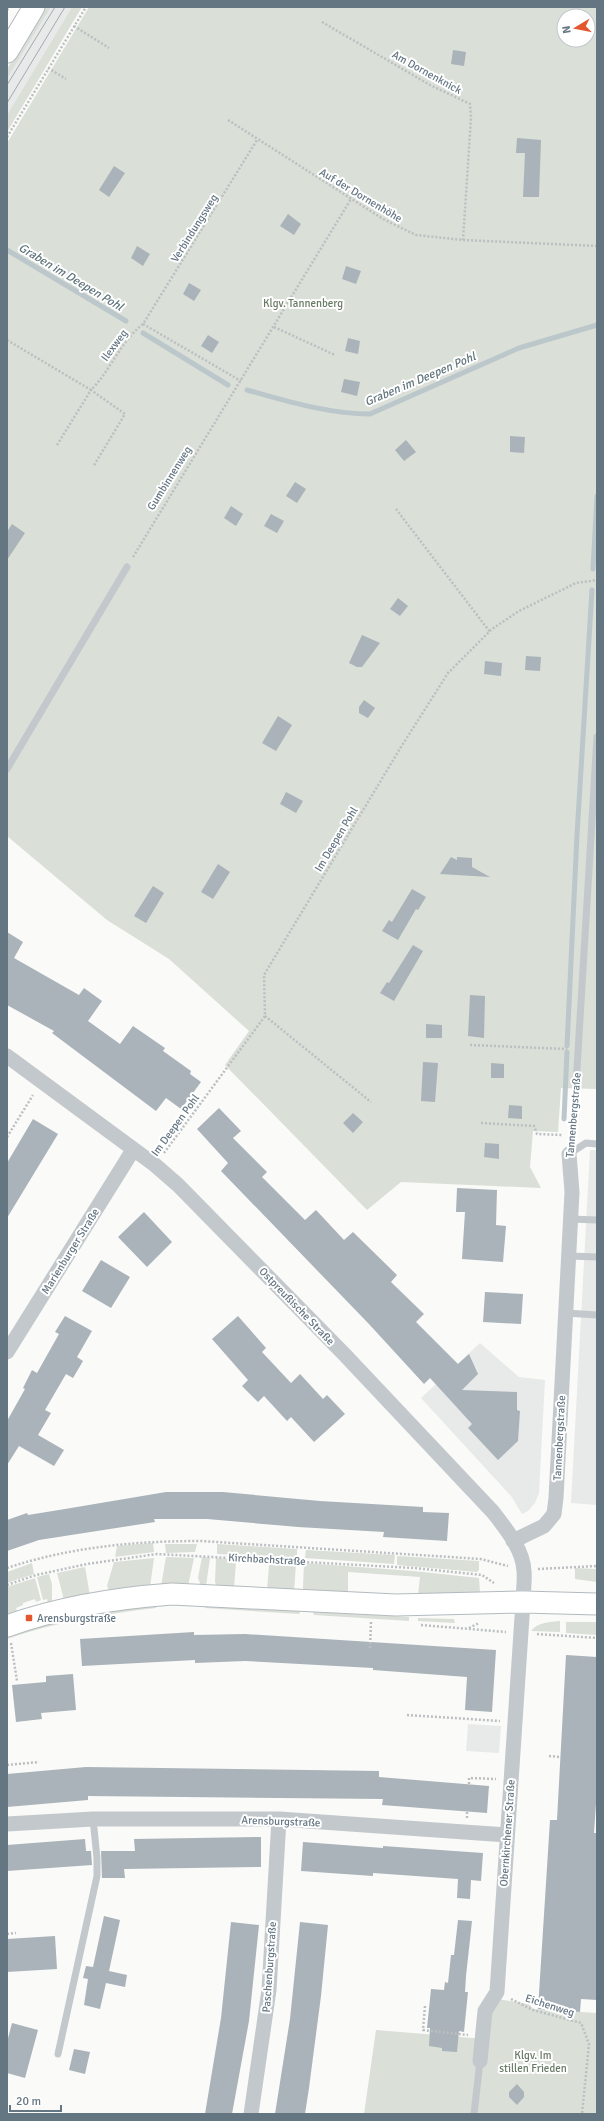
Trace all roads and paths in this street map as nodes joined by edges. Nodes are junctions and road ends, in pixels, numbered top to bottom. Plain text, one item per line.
1 (9, 7) edge
2 (34, 7) edge
3 (86, 7) edge
4 (7, 10) edge
5 (322, 22) dead end
6 (74, 26) junction
7 (109, 48) dead end
8 (7, 52) edge
9 (48, 68) junction
10 (66, 79) dead end
11 (228, 120) dead end
12 (7, 137) edge
13 (257, 140) junction
14 (351, 199) junction
15 (464, 240) junction
16 (597, 246) edge
17 (143, 324) junction
18 (274, 327) junction
19 (7, 340) edge
20 (335, 355) dead end
21 (241, 381) junction
22 (91, 390) junction
23 (57, 445) dead end
24 (93, 467) dead end
25 (396, 509) dead end
26 (127, 567) joint
27 (597, 580) edge
28 (490, 632) junction
29 (597, 737) edge
30 (7, 769) edge
31 (265, 1016) junction
32 (470, 1045) dead end
33 (578, 1050) junction
34 (7, 1056) edge
35 (41, 1081) junction
36 (371, 1102) dead end
37 (481, 1123) dead end
38 (573, 1135) junction
39 (7, 1137) edge
40 (597, 1144) edge
41 (133, 1150) junction
42 (569, 1154) junction
43 (156, 1165) junction
44 (570, 1219) junction
45 (597, 1220) edge
46 (568, 1256) junction
47 (597, 1257) edge
48 (566, 1313) junction
49 (597, 1316) edge
50 (7, 1352) edge
51 (513, 1541) junction
52 (597, 1566) edge
53 (7, 1568) edge
54 (524, 1570) junction
55 (7, 1585) edge
56 (499, 1587) dead end
57 (523, 1602) junction
58 (597, 1604) edge
59 (363, 1621) dead end
60 (371, 1621) junction
61 (378, 1622) dead end
62 (416, 1624) dead end
63 (469, 1628) dead end
64 (9, 1633) edge
65 (7, 1642) edge
66 (370, 1648) dead end
67 (17, 1681) dead end
68 (406, 1715) dead end
69 (514, 1722) junction
70 (549, 1756) dead end
71 (560, 1757) dead end
72 (39, 1762) dead end
73 (7, 1765) edge
74 (510, 1780) junction
75 (469, 1784) dead end
76 (278, 1819) junction
77 (93, 1820) junction
78 (7, 1824) edge
79 (507, 1835) junction
80 (7, 1934) edge
81 (16, 1934) dead end
82 (497, 1992) junction
83 (426, 2006) dead end
84 (482, 2036) junction
85 (58, 2054) dead end
86 (480, 2061) joint
87 (251, 2114) edge
88 (474, 2114) edge
89 (582, 2114) edge

1 - 4 path
2 - 8 main road
3 - 6 path
5 - 15 path, Am Dornenknick
6 - 7 path
6 - 9 path
9 - 10 path
9 - 12 path
11 - 13 path, Auf der Dornenhöhe
13 - 14 path, Auf der Dornenhöhe
13 - 17 path, Verbindungsweg
14 - 15 path, Auf der Dornenhöhe
14 - 18 path, Gumbinnenweg
15 - 16 path, Auf der Dornenhöhe
17 - 21 path
17 - 22 path, Ilexweg
18 - 20 path
18 - 21 path, Gumbinnenweg
19 - 22 path
21 - 26 path, Gumbinnenweg
22 - 23 path, Ilexweg
22 - 24 path
25 - 28 path
26 - 30 lane
27 - 28 path, Im Deepen Pohl
28 - 31 path, Im Deepen Pohl
29 - 33 lane, Tannenbergstraße
31 - 36 path
31 - 43 path, Im Deepen Pohl
32 - 33 path
33 - 38 lane, Tannenbergstraße
34 - 35 street, Ostpreußische Straße
35 - 39 path
35 - 41 street, Ostpreußische Straße
37 - 38 path
38 - 42 lane, Tannenbergstraße
40 - 42 lane
41 - 43 street, Ostpreußische Straße
41 - 50 street, Marienburger Straße
42 - 44 street, Tannenbergstraße
43 - 51 street, Ostpreußische Straße
44 - 45 lane
44 - 46 street, Tannenbergstraße
46 - 47 lane
46 - 48 street, Tannenbergstraße
48 - 49 lane
48 - 51 street, Tannenbergstraße
51 - 54 street, Ostpreußische Straße
52 - 54 path
53 - 54 path, Kirchbachstraße
54 - 57 street, Ostpreußische Straße
55 - 56 path, Kirchbachstraße
57 - 58 main road
57 - 64 main road
57 - 69 street, Obernkirchener Straße
59 - 60 path
60 - 61 path
60 - 66 path
62 - 63 path
64 - 65 path
64 - 67 path
68 - 69 path
69 - 74 street, Obernkirchener Straße
70 - 71 path
72 - 73 path
74 - 75 path
74 - 79 street, Obernkirchener Straße
76 - 77 street, Arensburgstraße
76 - 79 street, Arensburgstraße
76 - 87 street, Paschenburgstraße
77 - 78 street, Arensburgstraße
77 - 85 lane
79 - 82 street, Obernkirchener Straße
80 - 81 path
82 - 84 street, Obernkirchener Straße
82 - 89 path, Eichenweg
83 - 84 path
84 - 86 street, Obernkirchener Straße
86 - 88 lane

